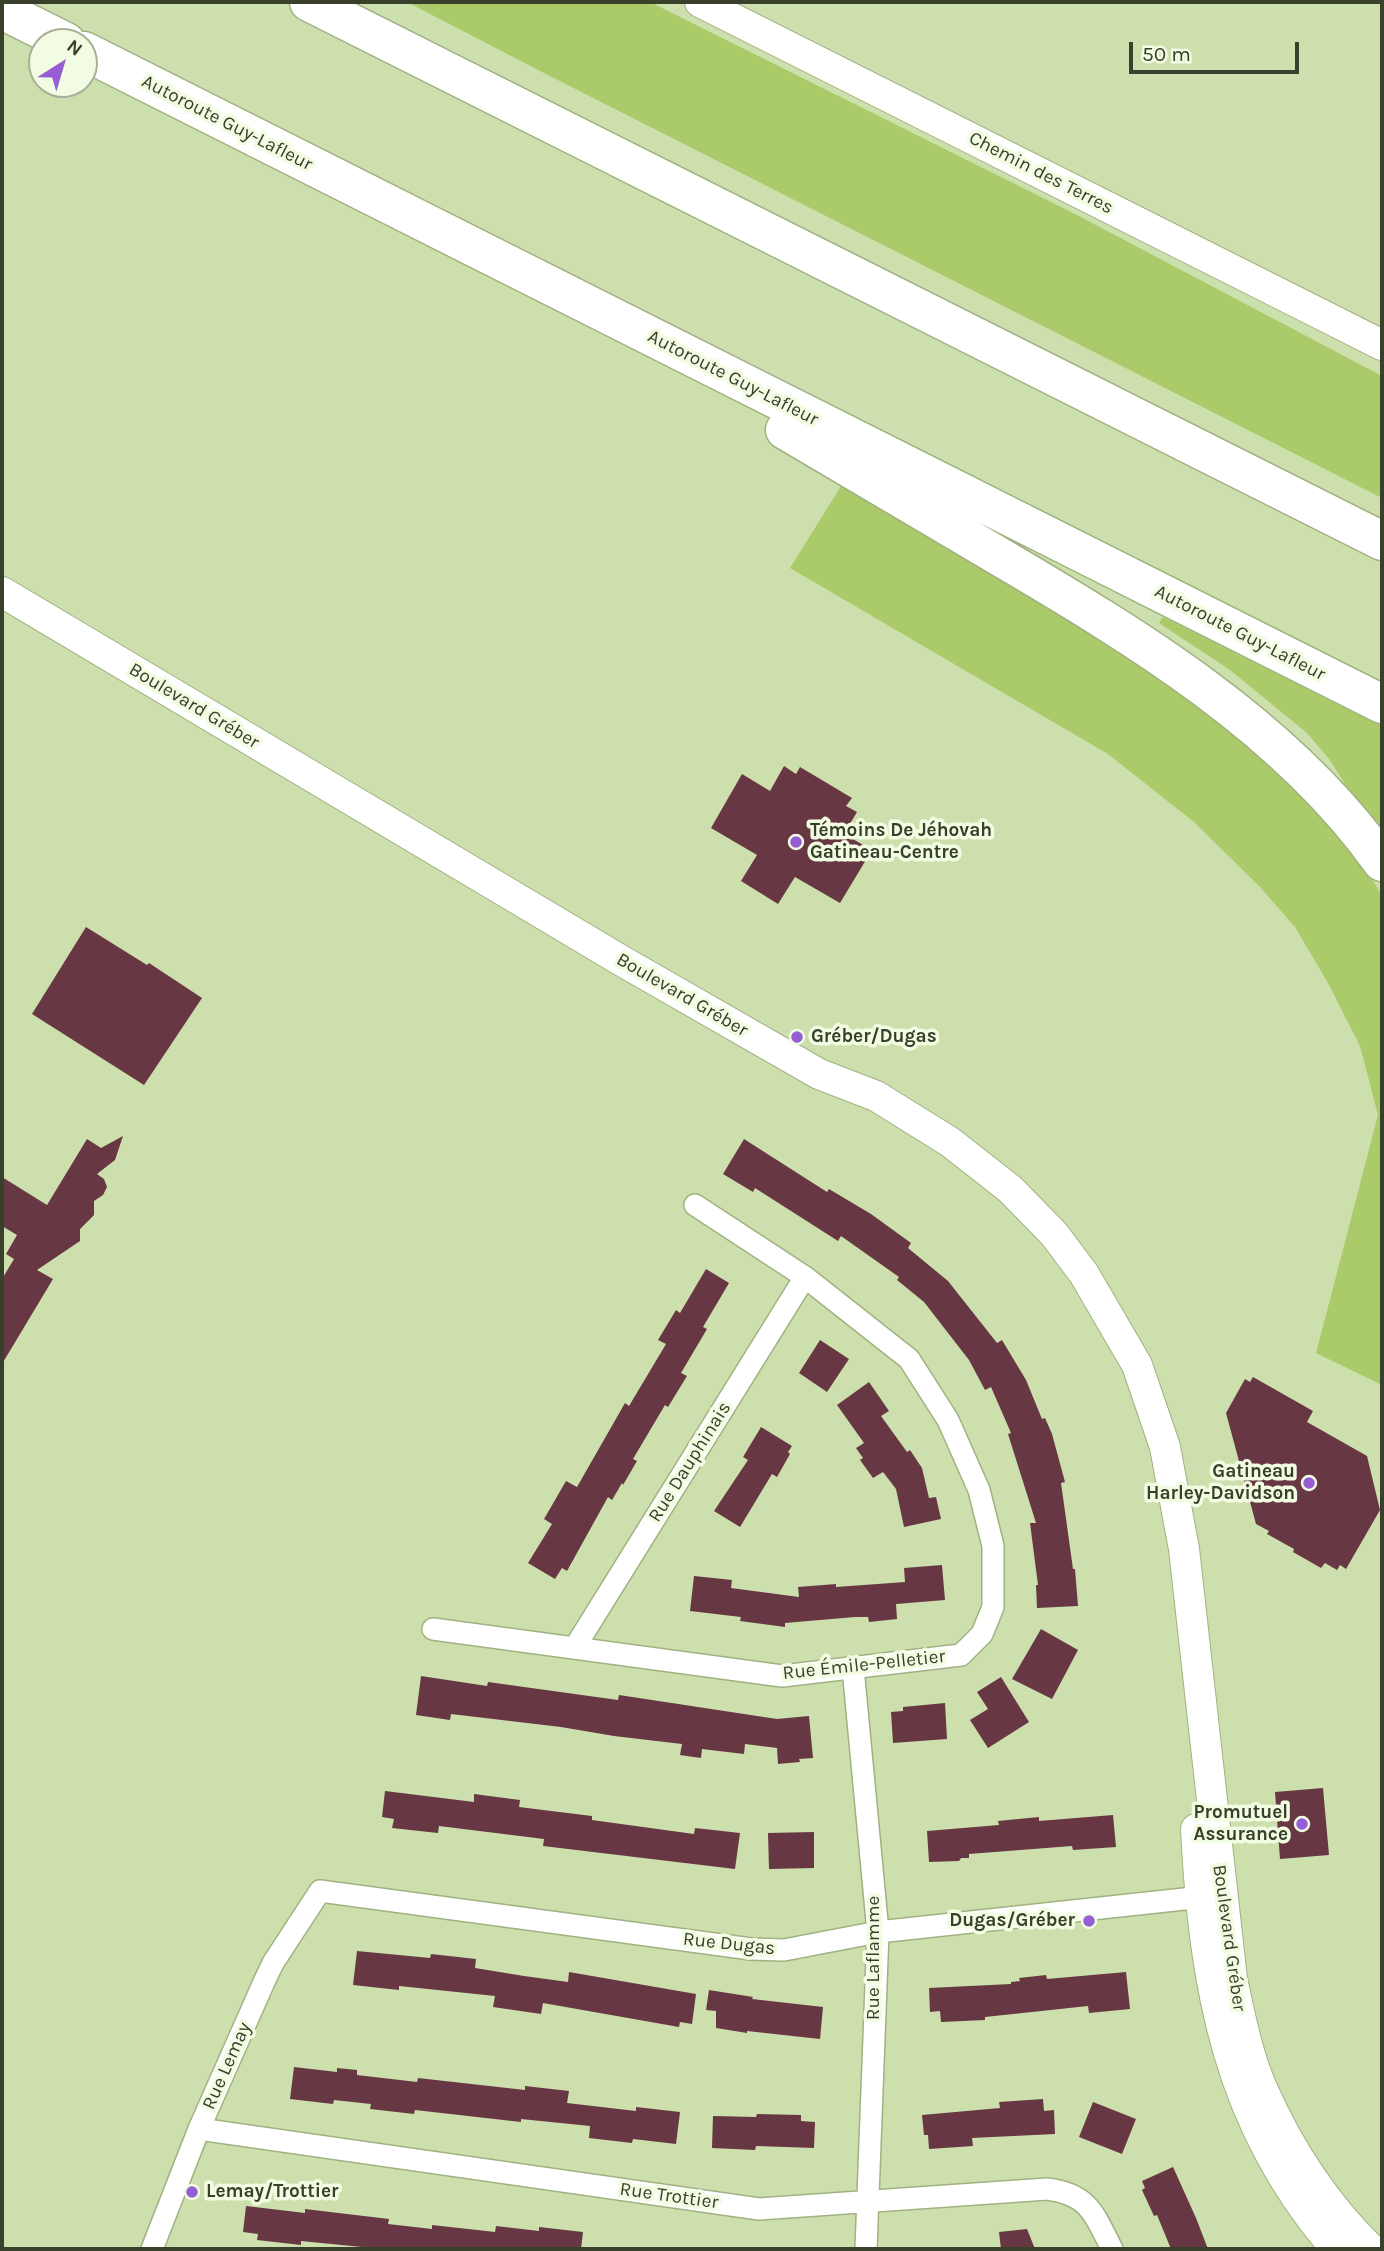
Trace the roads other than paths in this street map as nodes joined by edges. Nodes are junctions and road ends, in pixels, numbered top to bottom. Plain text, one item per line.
1 (309, 2) edge
2 (700, 2) edge
3 (2, 10) edge
4 (38, 28) edge
5 (98, 58) edge
6 (472, 247) junction
7 (1382, 345) edge
8 (1382, 541) edge
9 (2, 592) edge
10 (1382, 704) edge
11 (1382, 862) edge
12 (695, 1205) dead end
13 (805, 1278) junction
14 (433, 1629) dead end
15 (575, 1647) junction
16 (853, 1668) junction
17 (320, 1891) joint
18 (1210, 1896) junction
19 (878, 1931) junction
20 (199, 2129) junction
21 (868, 2202) junction
22 (152, 2249) edge
23 (866, 2249) edge
24 (1112, 2249) edge
25 (1336, 2249) edge
26 (1371, 2249) edge

1 - 8 highway
2 - 7 street, Chemin des Terres
3 - 4 highway
5 - 6 highway, Autoroute Guy-Lafleur
6 - 10 highway, Autoroute Guy-Lafleur
6 - 11 highway
9 - 18 street, Boulevard Gréber
12 - 13 street, Rue Émile-Pelletier
13 - 15 street, Rue Dauphinais
13 - 16 street, Rue Émile-Pelletier
14 - 15 street, Rue Émile-Pelletier
15 - 16 street, Rue Émile-Pelletier
16 - 19 street, Rue Laflamme
17 - 19 street, Rue Dugas
17 - 20 street, Rue Lemay
18 - 19 street, Rue Dugas
18 - 25 street, Boulevard Gréber
18 - 26 street, Boulevard Gréber
19 - 21 street, Rue Laflamme
20 - 21 street, Rue Trottier
20 - 22 street, Rue Lemay
21 - 23 street, Rue Laflamme
21 - 24 street, Rue Trottier

